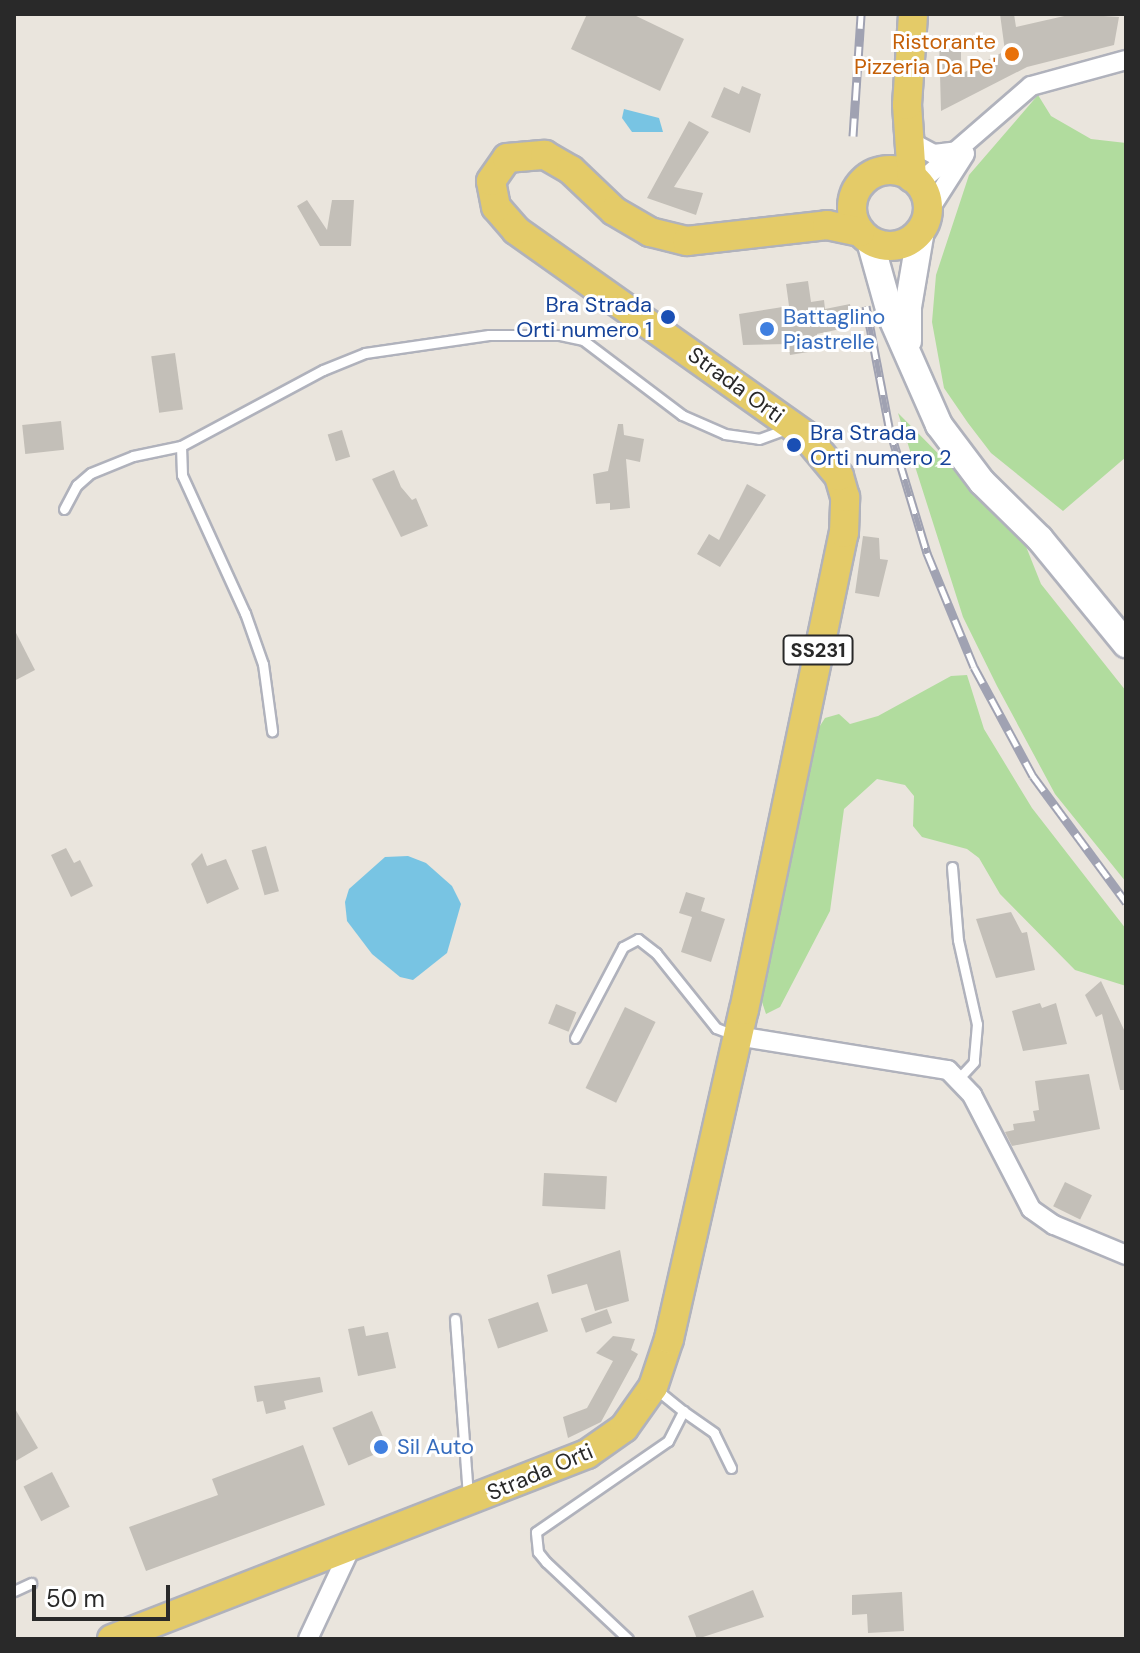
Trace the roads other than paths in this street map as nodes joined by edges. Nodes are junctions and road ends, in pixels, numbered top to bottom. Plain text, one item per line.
1 (913, 14) edge
2 (1126, 60) edge
3 (907, 105) junction
4 (978, 135) junction
5 (911, 142) junction
6 (959, 151) junction
7 (880, 171) junction
8 (915, 180) junction
9 (853, 197) junction
10 (924, 221) junction
11 (786, 228) junction
12 (865, 236) junction
13 (908, 360) junction
14 (792, 426) junction
15 (181, 446) junction
16 (64, 509) dead end
17 (1126, 644) edge
18 (272, 731) dead end
19 (952, 867) dead end
20 (737, 1036) junction
21 (575, 1038) dead end
22 (960, 1077) junction
23 (1126, 1255) edge
24 (455, 1319) dead end
25 (653, 1387) junction
26 (683, 1411) junction
27 (731, 1468) dead end
28 (469, 1502) junction
29 (352, 1545) junction
30 (31, 1583) dead end
31 (14, 1591) edge
32 (112, 1639) edge
33 (308, 1639) edge
34 (628, 1639) edge

1 - 3 main road, SS231
2 - 4 street
3 - 5 main road, SS231
3 - 7 main road, SS231
4 - 6 street
4 - 10 street
5 - 6 street
5 - 8 main road, SS231
6 - 8 street
7 - 8 main road
7 - 9 main road, SS231
8 - 10 main road, SS231
9 - 11 main road, Strada Orti / SS231
9 - 12 main road
10 - 12 main road, SS231
10 - 13 main road
11 - 12 main road, Strada Orti / SS231
11 - 14 main road, Strada Orti / SS231
12 - 13 main road
13 - 17 main road
14 - 15 lane
14 - 20 main road, Strada Orti / SS231
15 - 16 lane
15 - 18 lane
19 - 22 lane
20 - 21 lane
20 - 22 street
20 - 25 main road, Strada Orti / SS231
22 - 23 street
24 - 28 lane
25 - 26 lane
25 - 28 main road, Strada Orti / SS231
26 - 27 lane
26 - 34 lane
28 - 29 main road, Strada Orti / SS231
29 - 32 main road, Strada Orti / SS231
29 - 33 street
30 - 31 lane

